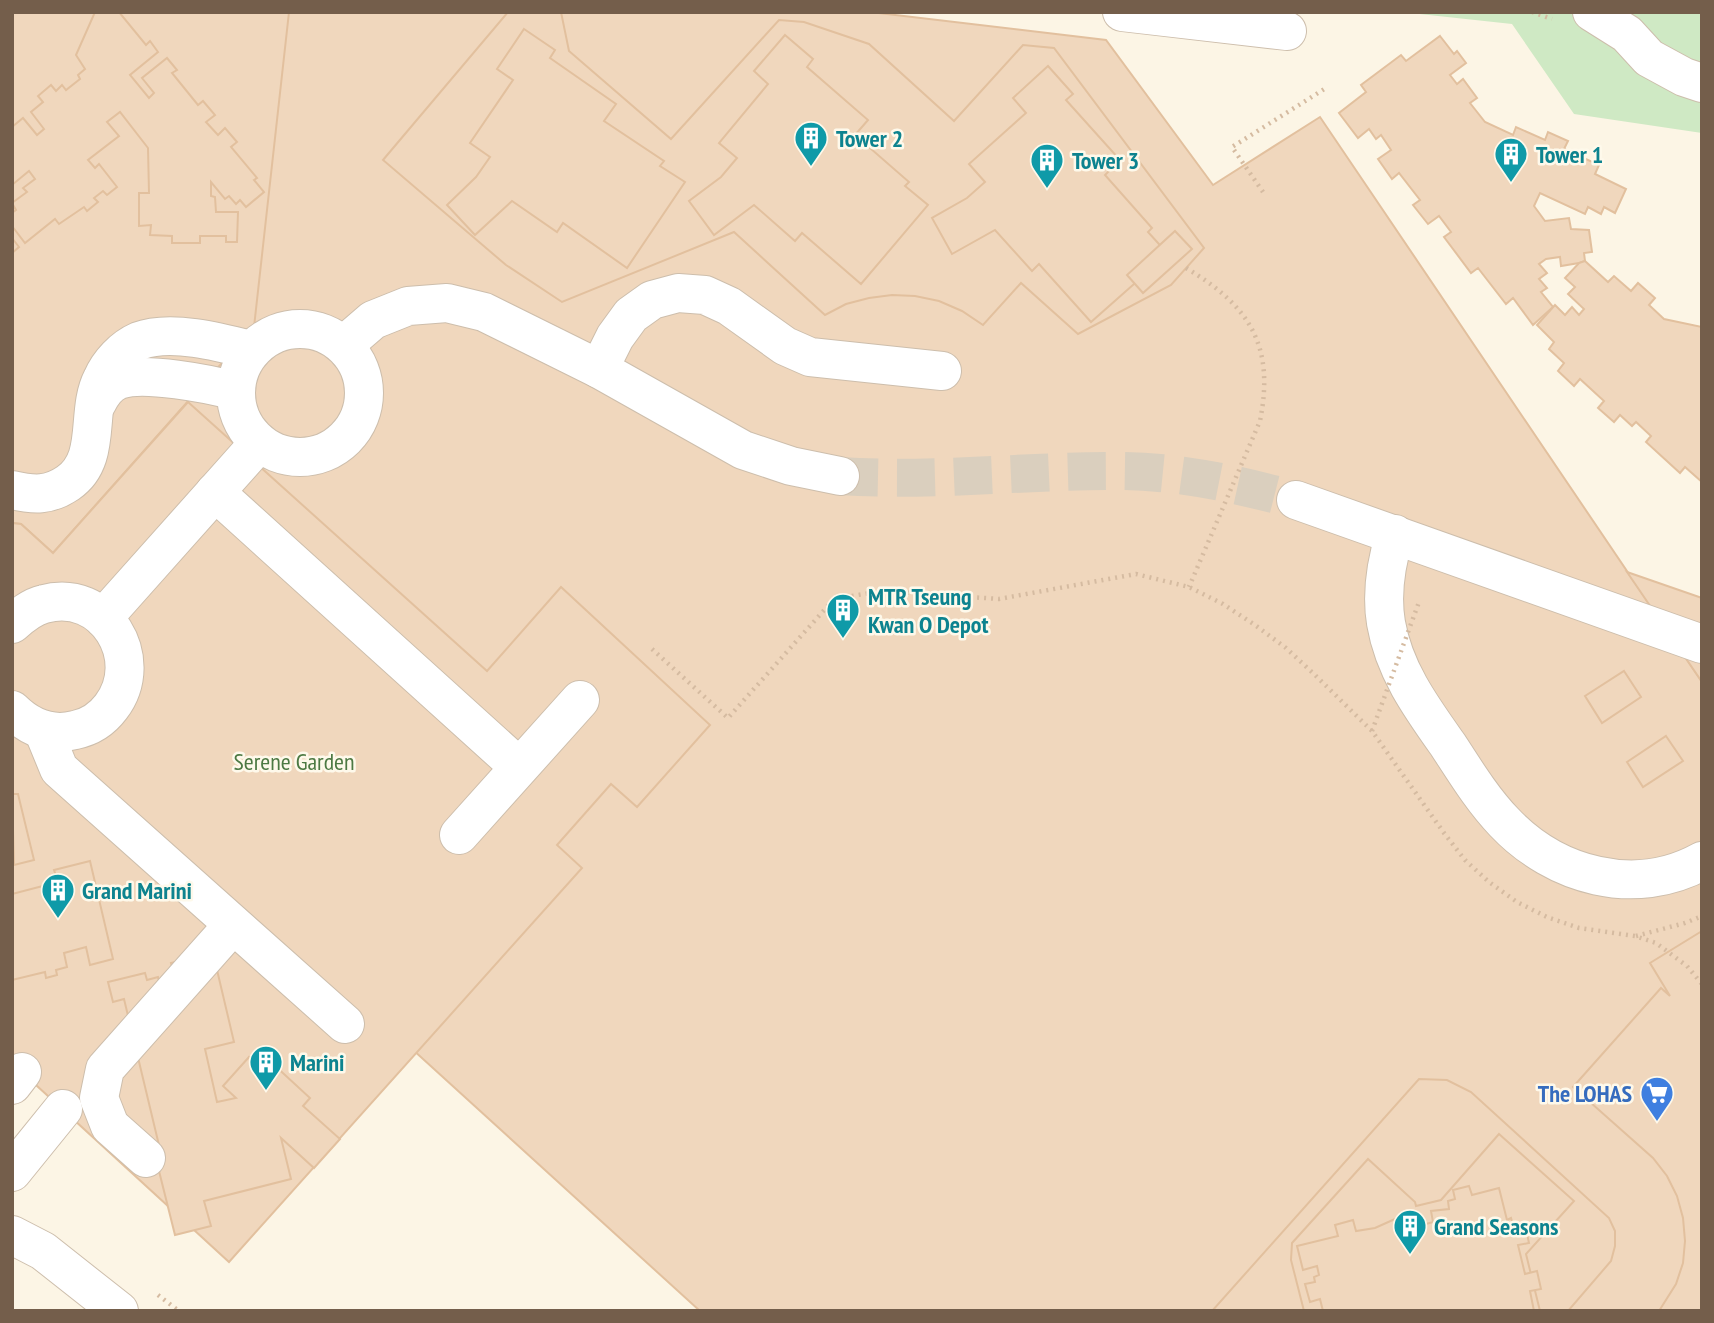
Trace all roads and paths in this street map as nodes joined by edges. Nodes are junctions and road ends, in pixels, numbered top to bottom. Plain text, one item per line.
1 (1122, 12) edge
2 (1592, 12) edge
3 (1286, 31) dead end
4 (1702, 83) edge
5 (1326, 88) dead end
6 (1262, 192) dead end
7 (1186, 268) dead end
8 (344, 345) junction
9 (251, 350) junction
10 (599, 369) junction
11 (942, 371) dead end
12 (235, 391) junction
13 (95, 408) junction
14 (259, 443) junction
15 (840, 476) tunnel mouth
16 (12, 489) edge
17 (215, 492) junction
18 (1296, 500) tunnel mouth
19 (1395, 534) junction
20 (1189, 587) junction
21 (1419, 602) dead end
22 (103, 618) junction
23 (12, 624) edge
24 (1702, 645) edge
25 (652, 649) dead end
26 (580, 700) dead end
27 (27, 720) edge
28 (519, 767) junction
29 (460, 835) dead end
30 (1702, 861) edge
31 (1702, 916) edge
32 (233, 925) junction
33 (1635, 936) dead end
34 (1669, 951) dead end
35 (1702, 984) edge
36 (345, 1024) dead end
37 (63, 1109) dead end
38 (146, 1158) dead end
39 (12, 1172) edge
40 (12, 1235) edge
41 (119, 1311) edge

1 - 3 street
2 - 4 street
5 - 6 path
7 - 20 path, bridge
8 - 9 street
8 - 10 street
8 - 14 street
9 - 12 street
9 - 13 street
10 - 11 street
10 - 15 street
12 - 13 street
12 - 14 street
13 - 16 street
14 - 17 street
17 - 22 street
17 - 28 street
18 - 19 street
19 - 24 street
19 - 30 street
20 - 21 path, bridge
20 - 25 path
22 - 23 street
22 - 27 street
26 - 28 street
27 - 32 street
28 - 29 street
31 - 33 path
32 - 36 street
32 - 38 street
34 - 35 path
37 - 39 street
40 - 41 street

